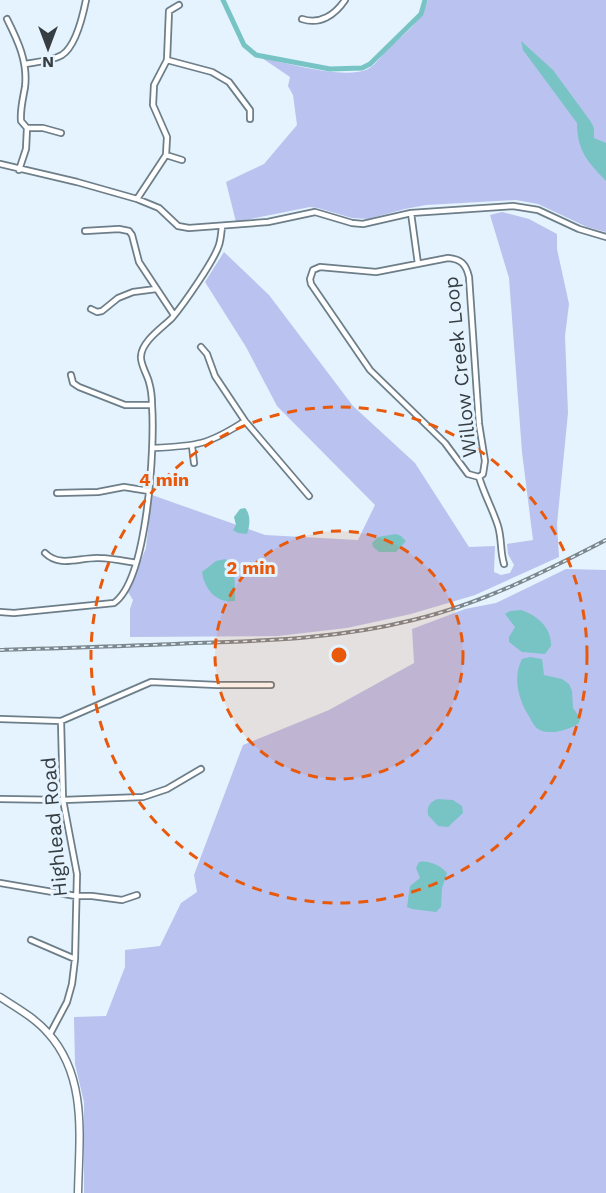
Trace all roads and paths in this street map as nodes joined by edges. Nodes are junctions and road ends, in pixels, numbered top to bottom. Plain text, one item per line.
1 (86, 0) edge
2 (345, 0) edge
3 (179, 5) dead end
4 (7, 19) dead end
5 (302, 19) dead end
6 (167, 60) junction
7 (25, 64) junction
8 (250, 119) dead end
9 (27, 128) junction
10 (61, 133) dead end
11 (166, 155) junction
12 (182, 160) dead end
13 (0, 164) edge
14 (20, 170) junction
15 (137, 199) junction
16 (411, 213) junction
17 (222, 227) junction
18 (85, 231) dead end
19 (606, 237) edge
20 (418, 264) junction
21 (156, 289) junction
22 (91, 309) dead end
23 (174, 315) junction
24 (201, 347) dead end
25 (71, 375) dead end
26 (152, 405) junction
27 (245, 421) junction
28 (182, 439) dead end
29 (192, 446) junction
30 (181, 447) junction
31 (153, 448) junction
32 (194, 463) dead end
33 (479, 477) junction
34 (149, 490) junction
35 (57, 493) dead end
36 (309, 496) dead end
37 (45, 553) dead end
38 (136, 563) junction
39 (504, 564) dead end
40 (0, 612) edge
41 (271, 685) dead end
42 (0, 719) edge
43 (62, 721) junction
44 (201, 769) dead end
45 (0, 799) edge
46 (63, 800) junction
47 (0, 883) edge
48 (76, 896) junction
49 (137, 896) dead end
50 (31, 940) dead end
51 (75, 959) junction
52 (0, 997) edge
53 (50, 1034) junction
54 (78, 1193) edge

1 - 7 street
2 - 5 street
3 - 6 street
4 - 7 street
6 - 8 street
6 - 11 street
7 - 9 street
9 - 10 street
9 - 14 street
11 - 12 street
11 - 15 street
13 - 14 street
14 - 15 street
15 - 17 street
16 - 17 street
16 - 19 street
16 - 20 street, Willow Creek Loop
17 - 23 street
18 - 21 street
20 - 33 street, Willow Creek Loop
20 - 33 street, Willow Creek Loop
21 - 22 street
21 - 23 street
23 - 26 street
24 - 27 street
25 - 26 street
26 - 31 street
27 - 29 street
27 - 36 street
28 - 30 street
29 - 30 street
29 - 32 street
30 - 31 street
31 - 34 street
33 - 39 street, Willow Creek Loop
34 - 35 street
34 - 38 street
37 - 38 street
38 - 40 street
41 - 43 street
42 - 43 street
43 - 46 street, Highlead Road
44 - 46 street
45 - 46 street
46 - 48 street, Highlead Road
47 - 48 street
48 - 49 street
48 - 51 street, Highlead Road
50 - 51 street
51 - 53 street, Highlead Road
52 - 53 street
53 - 54 street

